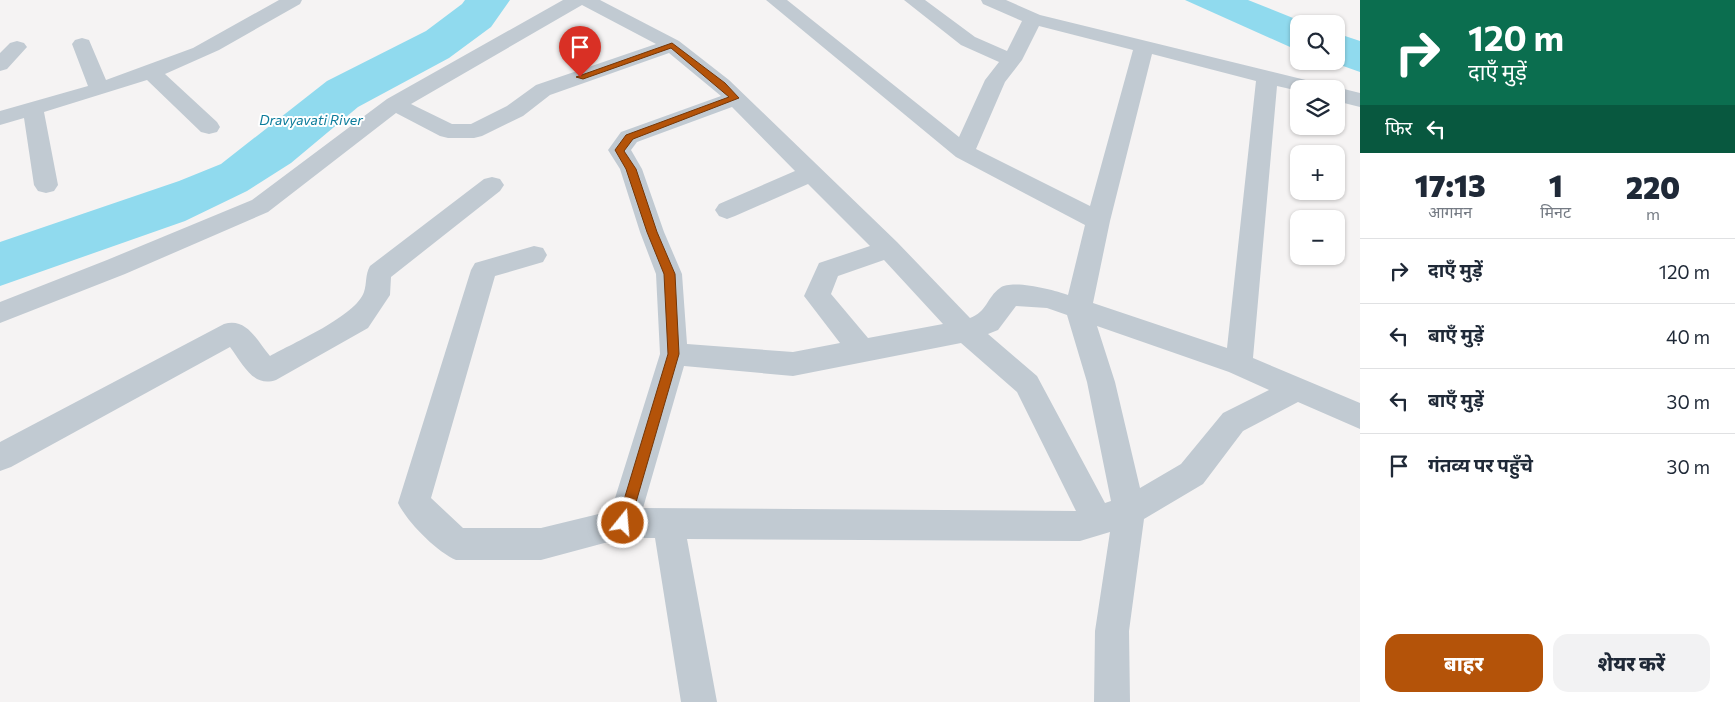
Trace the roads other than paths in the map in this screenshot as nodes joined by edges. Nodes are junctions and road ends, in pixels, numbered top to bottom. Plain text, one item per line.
1 (293, 0) edge
2 (578, 0) edge
3 (584, 0) edge
4 (775, 0) edge
5 (913, 0) edge
6 (990, 0) edge
7 (1033, 19) junction
8 (82, 44) dead end
9 (672, 45) junction
10 (1144, 46) junction
11 (17, 47) dead end
12 (1012, 60) junction
13 (0, 65) edge
14 (150, 71) junction
15 (1267, 77) junction
16 (1290, 83) edge
17 (99, 88) junction
18 (1345, 96) edge
19 (735, 98) junction
20 (1360, 100) edge
21 (395, 104) junction
22 (33, 108) junction
23 (0, 118) edge
24 (209, 127) dead end
25 (964, 152) junction
26 (812, 174) junction
27 (46, 185) dead end
28 (492, 186) dead end
29 (727, 210) dead end
30 (1098, 221) junction
31 (888, 249) junction
32 (534, 255) dead end
33 (1078, 309) junction
34 (0, 313) edge
35 (966, 331) junction
36 (862, 350) junction
37 (674, 354) junction
38 (1239, 364) junction
39 (1297, 389) junction
40 (1360, 416) edge
41 (0, 457) edge
42 (1129, 511) junction
43 (1098, 521) junction
44 (623, 523) junction
45 (668, 523) junction
46 (699, 702) edge
47 (1112, 702) edge

1 - 14 street
2 - 21 street
3 - 9 street
4 - 25 street
5 - 12 street
6 - 7 street
7 - 10 street
7 - 12 street
8 - 17 street
9 - 19 street
9 - 21 street
10 - 15 street
10 - 30 street
11 - 13 street
12 - 25 street
14 - 17 street
14 - 24 street
15 - 16 street
15 - 38 street
17 - 22 street
18 - 20 street
19 - 26 street
19 - 37 street
21 - 34 street
22 - 23 street
22 - 27 street
25 - 30 street
26 - 29 street
26 - 31 street
28 - 41 street
30 - 33 street
31 - 35 street
31 - 36 street
32 - 44 street
33 - 35 street
33 - 38 street
33 - 42 street
35 - 36 street
35 - 43 street
36 - 37 street
37 - 44 street
38 - 39 street
39 - 40 street
39 - 42 street
42 - 43 street
42 - 47 street
43 - 45 street
44 - 45 street
45 - 46 street

